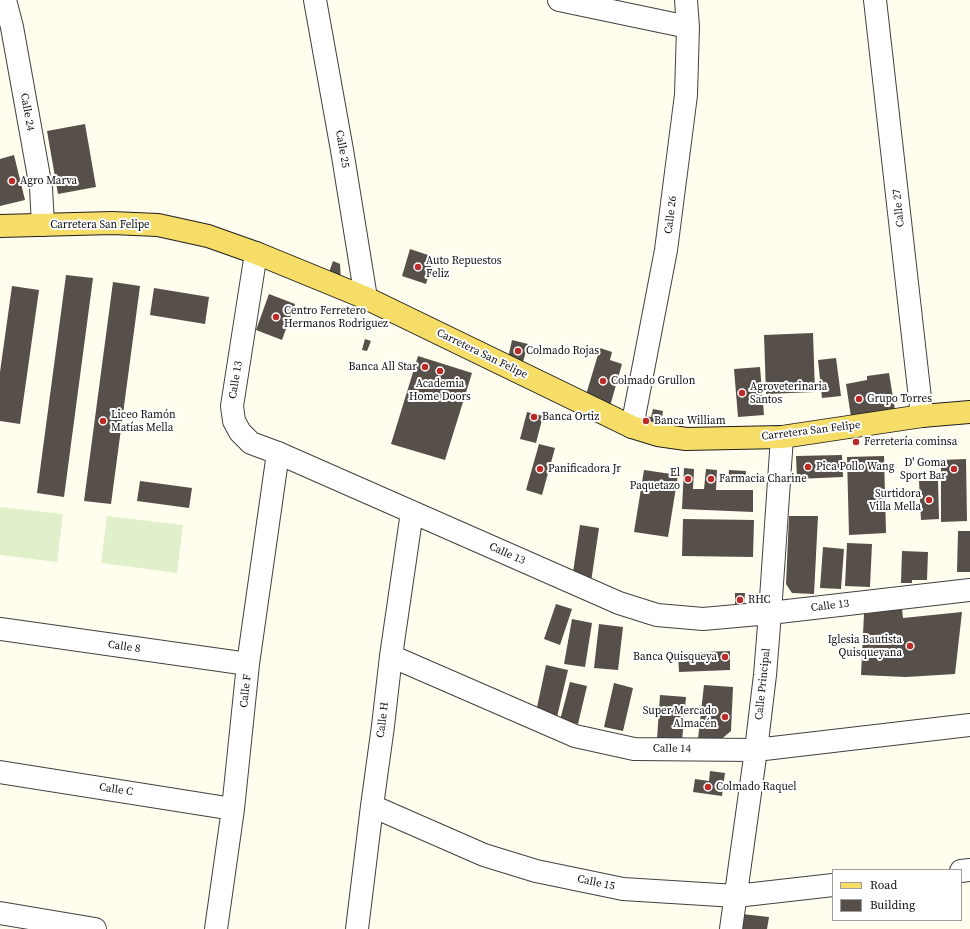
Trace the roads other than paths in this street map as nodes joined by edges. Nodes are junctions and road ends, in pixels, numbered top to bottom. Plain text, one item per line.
1 (5, 0) edge
2 (315, 0) edge
3 (559, 0) edge
4 (686, 0) edge
5 (875, 0) edge
6 (688, 27) junction
7 (43, 225) junction
8 (0, 226) edge
9 (256, 253) junction
10 (366, 298) junction
11 (970, 412) edge
12 (922, 416) junction
13 (632, 427) junction
14 (782, 437) junction
15 (278, 453) junction
16 (412, 512) junction
17 (970, 590) edge
18 (770, 613) junction
19 (0, 629) edge
20 (391, 656) junction
21 (248, 664) junction
22 (970, 725) edge
23 (756, 750) junction
24 (0, 772) edge
25 (372, 806) junction
26 (233, 809) junction
27 (832, 885) edge
28 (736, 896) junction
29 (0, 913) edge
30 (95, 929) edge
31 (216, 929) edge
32 (357, 929) edge
33 (731, 929) edge

1 - 7 street, Calle 24
2 - 10 street, Calle 25
3 - 6 street
4 - 6 street, Calle 26
5 - 12 street, Calle 27
6 - 13 street, Calle 26
7 - 8 main road, Carretera San Felipe
7 - 9 main road, Carretera San Felipe
9 - 10 main road, Carretera San Felipe
9 - 15 street, Calle 13
10 - 13 main road, Carretera San Felipe
11 - 12 main road, Carretera San Felipe
12 - 14 main road, Carretera San Felipe
13 - 14 main road, Carretera San Felipe
14 - 18 street, Calle Principal
15 - 16 street, Calle 13
15 - 21 street, Calle F
16 - 18 street, Calle 13
16 - 20 street, Calle H
17 - 18 street, Calle 13
18 - 23 street, Calle Principal
19 - 21 street, Calle 8
20 - 23 street, Calle 14
20 - 25 street, Calle H
21 - 26 street, Calle F
22 - 23 street, Calle 14
23 - 28 street, Calle Principal
24 - 26 street, Calle C
25 - 28 street, Calle 15
25 - 32 street, Calle H
26 - 31 street, Calle F
27 - 28 street, Calle 15
28 - 33 street, Calle Principal
29 - 30 street

